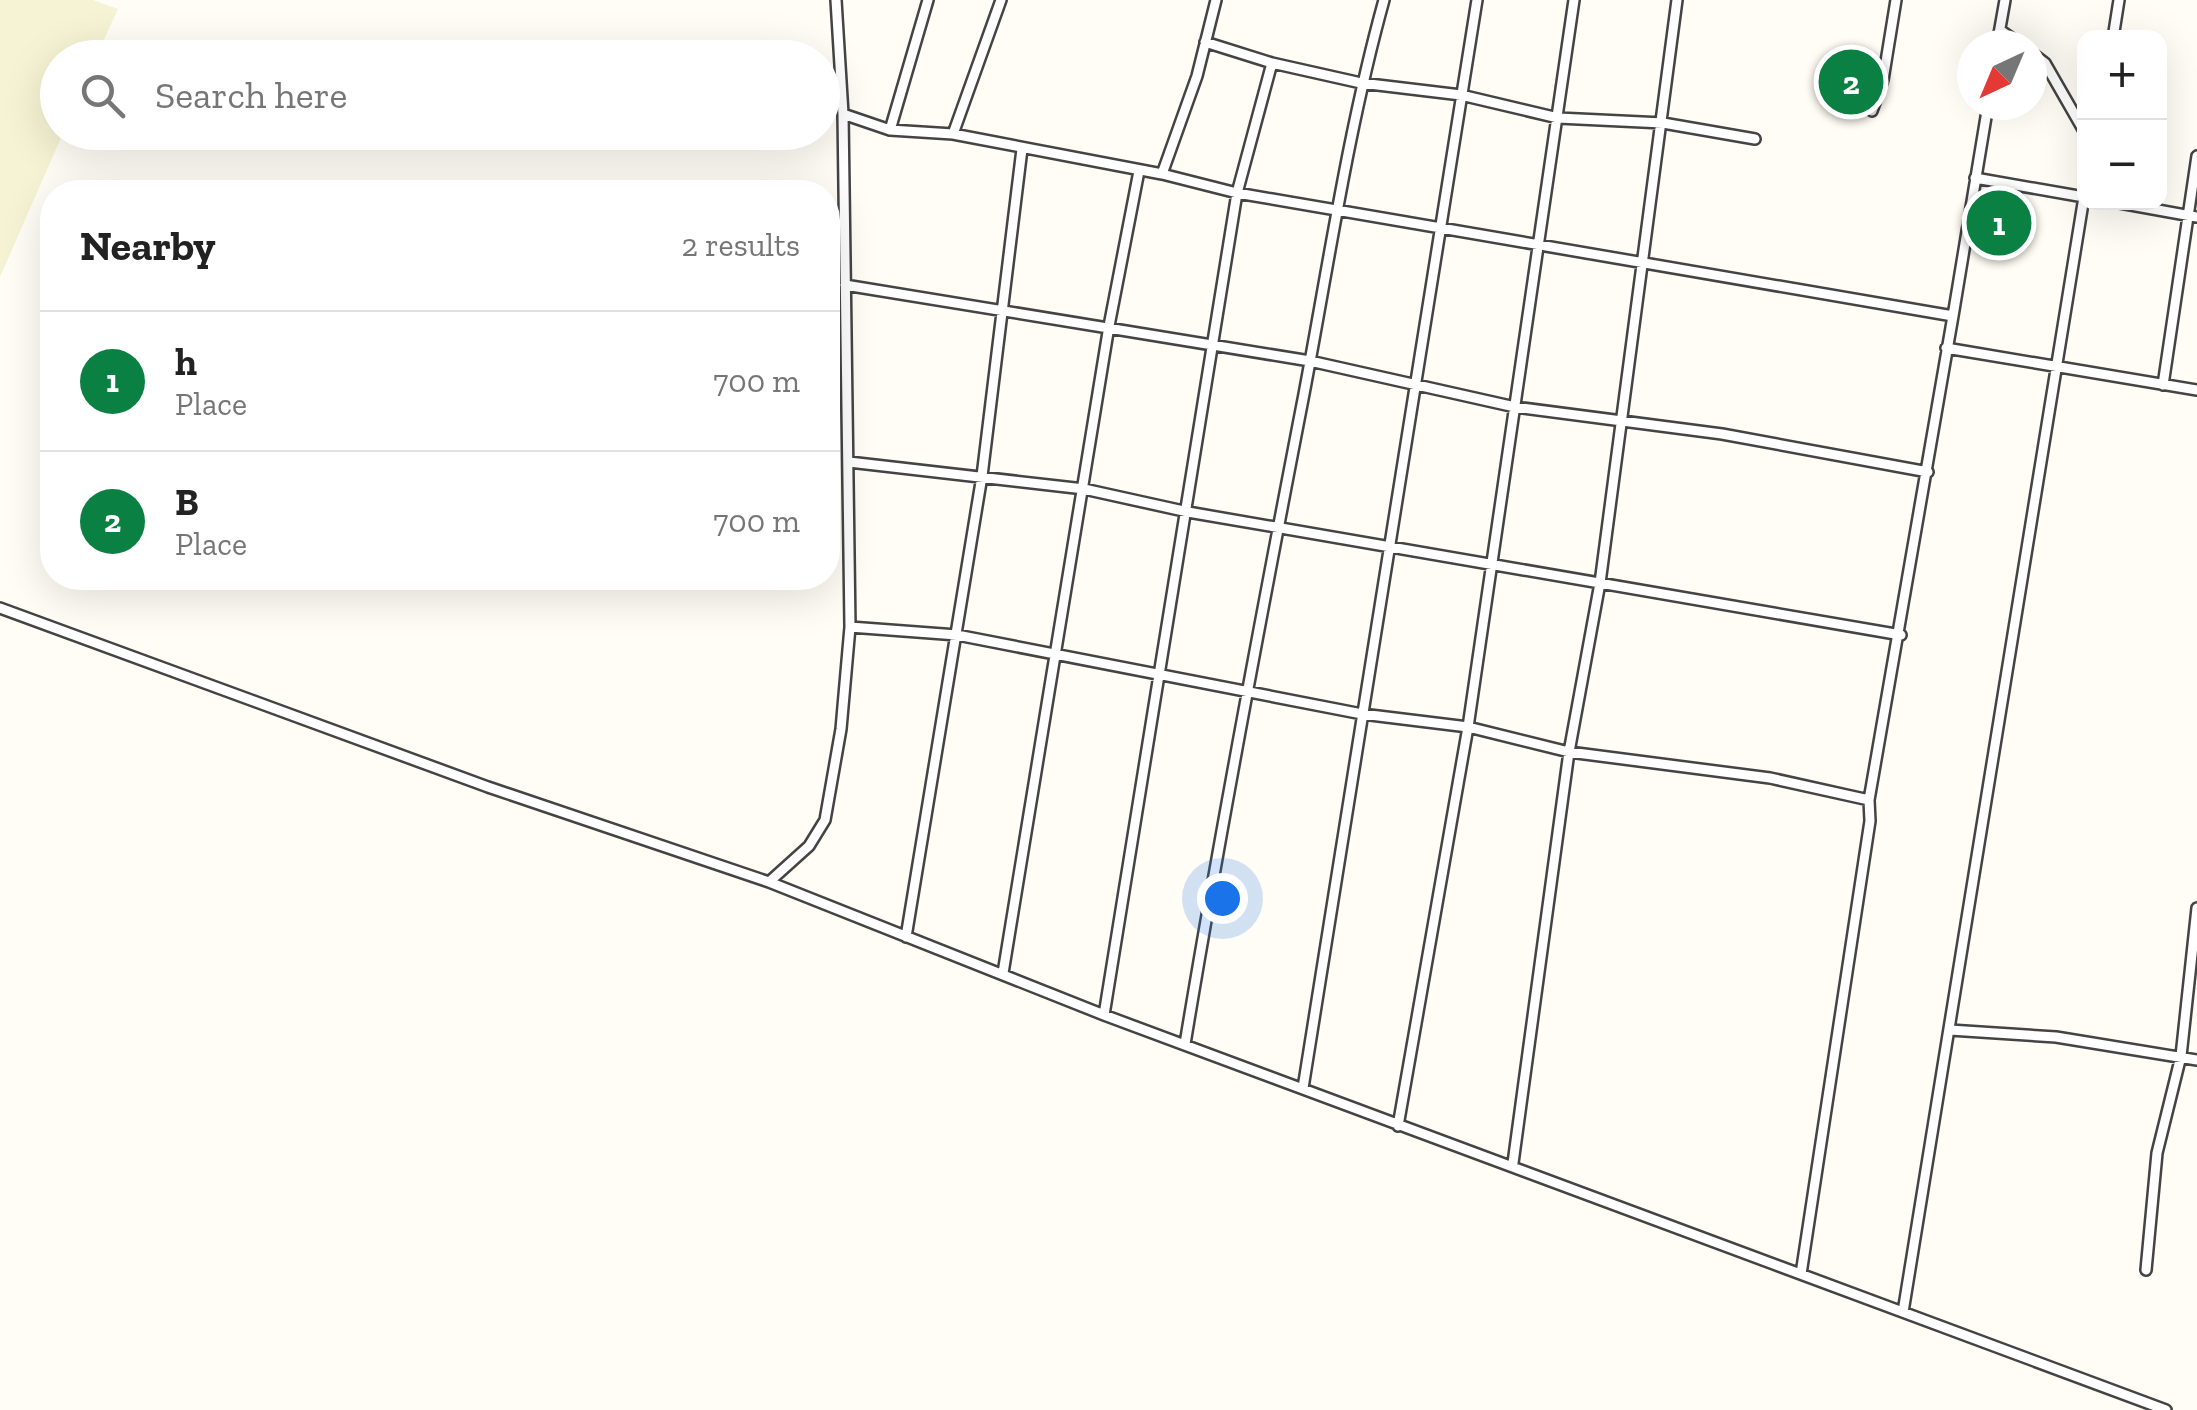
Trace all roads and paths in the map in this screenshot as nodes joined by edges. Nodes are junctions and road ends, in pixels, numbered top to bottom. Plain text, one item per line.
1 (836, 0) edge
2 (928, 0) edge
3 (1001, 0) edge
4 (1216, 0) edge
5 (1384, 0) edge
6 (1477, 0) edge
7 (1574, 0) edge
8 (1678, 0) edge
9 (1896, 0) edge
10 (2005, 0) edge
11 (2120, 0) edge
12 (2000, 30) edge
13 (2114, 30) edge
14 (838, 40) edge
15 (1205, 42) junction
16 (1272, 64) junction
17 (840, 65) edge
18 (2047, 65) edge
19 (1361, 83) junction
20 (1461, 96) junction
21 (1872, 110) dead end
22 (843, 114) junction
23 (1558, 118) junction
24 (1986, 120) edge
25 (2078, 120) edge
26 (1663, 123) junction
27 (890, 130) junction
28 (954, 134) junction
29 (1756, 139) dead end
30 (1022, 149) junction
31 (2197, 156) edge
32 (1139, 171) junction
33 (1162, 174) junction
34 (1976, 178) junction
35 (1237, 193) junction
36 (2077, 196) edge
37 (1336, 208) junction
38 (2082, 210) edge
39 (2159, 210) edge
40 (2193, 216) edge
41 (1442, 226) junction
42 (1542, 244) junction
43 (1643, 260) junction
44 (846, 285) junction
45 (1004, 308) junction
46 (1953, 316) junction
47 (1109, 326) junction
48 (1214, 344) junction
49 (1946, 348) junction
50 (1310, 360) junction
51 (2060, 369) junction
52 (1416, 386) junction
53 (2163, 386) junction
54 (2197, 390) edge
55 (1515, 407) junction
56 (1621, 420) junction
57 (848, 462) junction
58 (1928, 472) junction
59 (982, 476) junction
60 (1084, 489) junction
61 (1188, 512) junction
62 (1278, 526) junction
63 (1389, 546) junction
64 (1492, 562) junction
65 (1600, 584) junction
66 (0, 608) edge
67 (850, 627) junction
68 (1900, 635) junction
69 (957, 636) junction
70 (1058, 657) junction
71 (1160, 674) junction
72 (1244, 692) junction
73 (1362, 714) junction
74 (1468, 727) junction
75 (1568, 752) junction
76 (1869, 800) junction
77 (769, 882) junction
78 (2197, 908) edge
79 (906, 937) junction
80 (1004, 973) junction
81 (1104, 1014) junction
82 (1950, 1030) junction
83 (1184, 1044) junction
84 (2181, 1056) junction
85 (2197, 1060) edge
86 (1304, 1088) junction
87 (1398, 1126) junction
88 (1512, 1163) junction
89 (2146, 1270) dead end
90 (1801, 1274) junction
91 (1903, 1312) junction
92 (2166, 1410) edge

1 - 14 street
2 - 27 street
3 - 28 street
4 - 15 street
5 - 19 street
6 - 20 street
7 - 23 street
8 - 26 street
9 - 21 street
10 - 12 street
11 - 13 street
15 - 16 street
15 - 33 street
16 - 19 street
16 - 35 street
17 - 22 street
18 - 25 street
19 - 20 street
19 - 37 street
20 - 23 street
20 - 41 street
22 - 27 street
22 - 44 street
23 - 26 street
23 - 42 street
24 - 34 street
26 - 29 street
26 - 43 street
27 - 28 street
28 - 30 street
30 - 32 street
30 - 45 street
31 - 40 street
32 - 33 street
32 - 47 street
33 - 35 street
34 - 36 street
34 - 46 street
35 - 37 street
35 - 48 street
37 - 41 street
37 - 50 street
38 - 51 street
39 - 40 street
40 - 53 street
41 - 42 street
41 - 52 street
42 - 43 street
42 - 55 street
43 - 46 street
43 - 56 street
44 - 45 street
44 - 57 street
45 - 47 street
45 - 59 street
46 - 49 street
47 - 48 street
47 - 60 street
48 - 50 street
48 - 61 street
49 - 51 street
49 - 58 street
50 - 52 street
50 - 62 street
51 - 53 street
51 - 82 street
52 - 55 street
52 - 63 street
53 - 54 street
55 - 56 street
55 - 64 street
56 - 58 street
56 - 65 street
57 - 59 street
57 - 67 street
58 - 68 street
59 - 60 street
59 - 69 street
60 - 61 street
60 - 70 street
61 - 62 street
61 - 71 street
62 - 63 street
62 - 72 street
63 - 64 street
63 - 73 street
64 - 65 street
64 - 74 street
65 - 68 street
65 - 75 street
66 - 77 street
67 - 69 street
67 - 77 street
68 - 76 street
69 - 70 street
69 - 79 street
70 - 71 street
70 - 80 street
71 - 72 street
71 - 81 street
72 - 73 street
72 - 83 street
73 - 74 street
73 - 86 street
74 - 75 street
74 - 87 street
75 - 76 street
75 - 88 street
76 - 90 street
77 - 79 street
78 - 84 street
79 - 80 street
80 - 81 street
81 - 83 street
82 - 84 street
82 - 91 street
83 - 86 street
84 - 85 street
84 - 89 street
86 - 87 street
87 - 88 street
88 - 90 street
90 - 91 street
91 - 92 street

